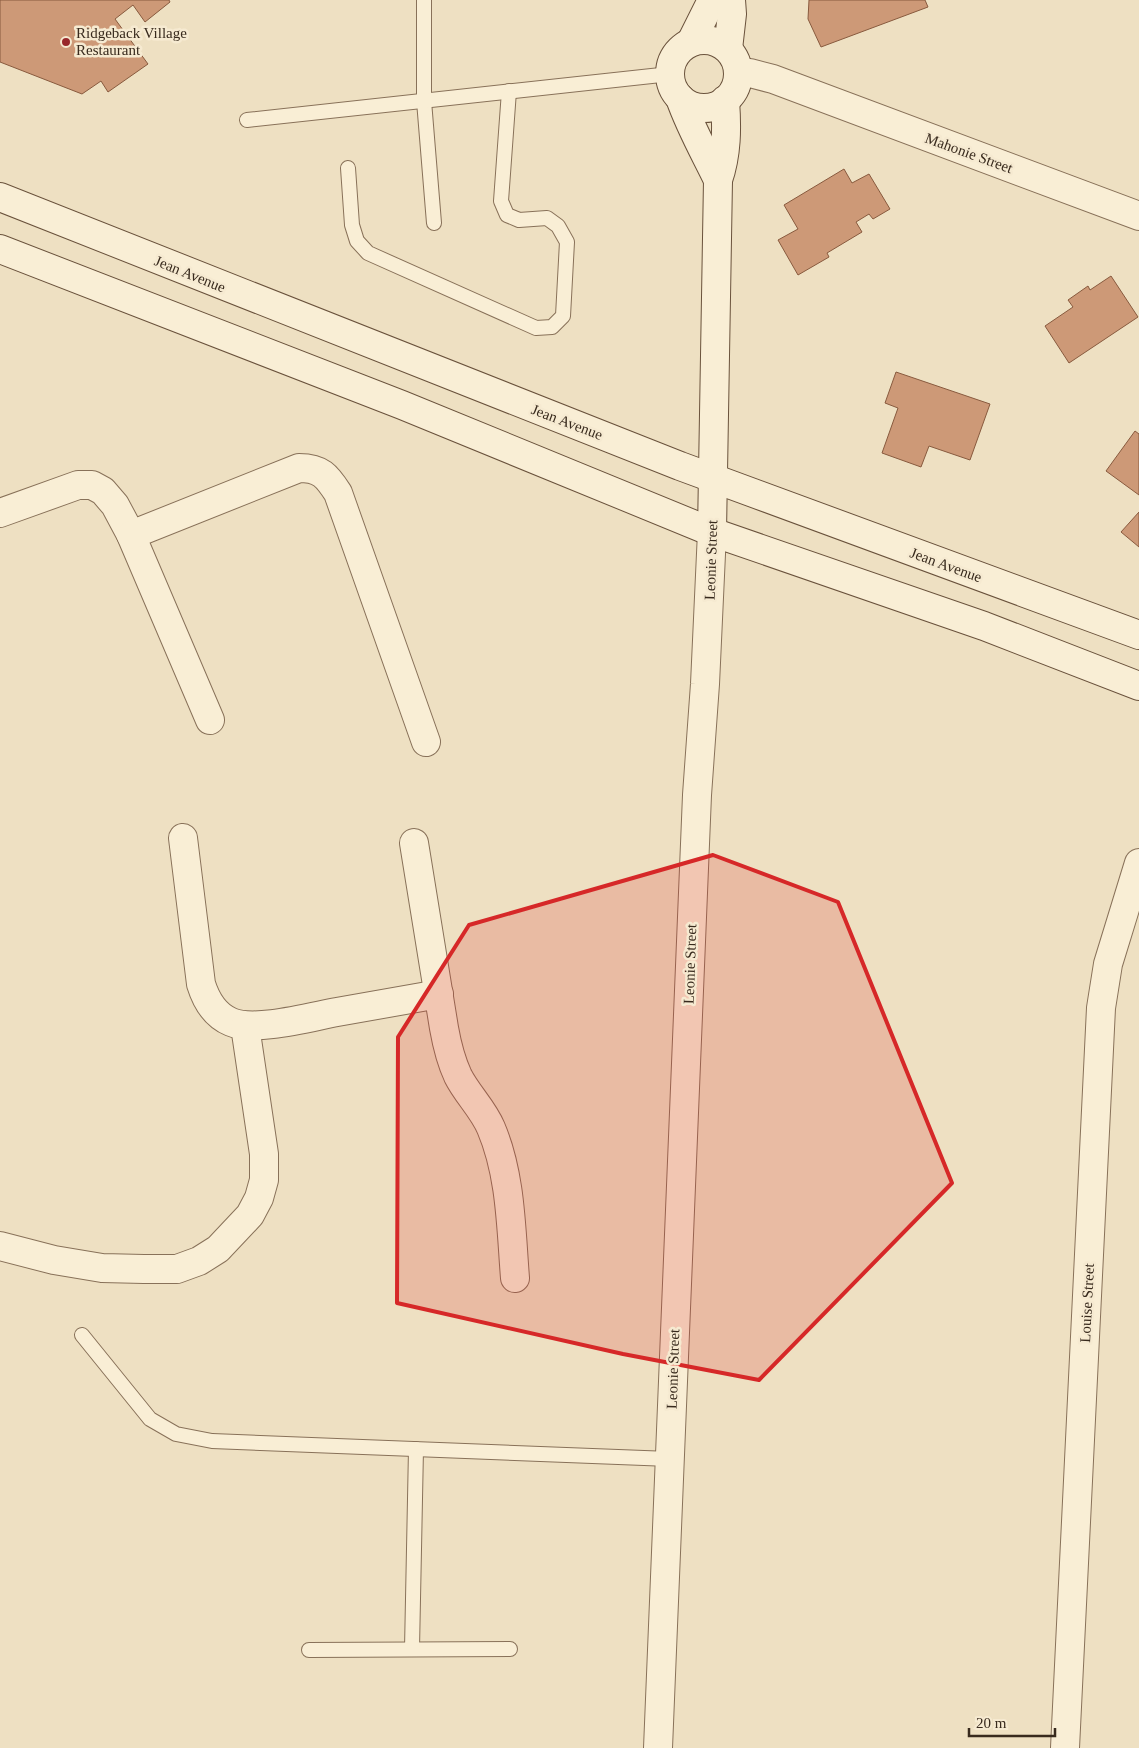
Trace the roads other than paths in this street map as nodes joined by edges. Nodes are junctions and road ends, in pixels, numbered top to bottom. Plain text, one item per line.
1 (424, 0) edge
2 (712, 0) edge
3 (730, 0) edge
4 (691, 42) junction
5 (730, 80) junction
6 (675, 86) junction
7 (509, 91) junction
8 (424, 101) junction
9 (247, 120) dead end
10 (348, 168) dead end
11 (718, 180) junction
12 (0, 197) edge
13 (1139, 216) edge
14 (434, 222) dead end
15 (0, 249) edge
16 (714, 479) junction
17 (0, 513) edge
18 (712, 532) junction
19 (131, 535) junction
20 (1139, 635) edge
21 (1139, 686) edge
22 (210, 720) dead end
23 (426, 742) dead end
24 (183, 838) dead end
25 (414, 843) dead end
26 (1139, 863) edge
27 (439, 994) junction
28 (245, 1026) junction
29 (0, 1246) edge
30 (515, 1278) dead end
31 (82, 1335) dead end
32 (416, 1449) junction
33 (670, 1459) junction
34 (412, 1649) junction
35 (510, 1649) dead end
36 (309, 1650) dead end
37 (658, 1748) edge
38 (1065, 1748) edge

1 - 8 lane
2 - 4 street
3 - 5 street, Leonie Street
4 - 5 street
4 - 6 street
5 - 6 street
5 - 11 street, Leonie Street
5 - 13 street, Mahonie Street
6 - 7 lane
6 - 11 street, Leonie Street
7 - 8 lane
7 - 10 lane
8 - 9 lane
8 - 14 lane
11 - 16 street, Leonie Street
12 - 16 street, Jean Avenue
15 - 18 street
16 - 18 street, Leonie Street
16 - 20 street, Jean Avenue
17 - 19 street
18 - 21 street
18 - 33 street, Leonie Street
19 - 22 street
19 - 23 street
24 - 28 street
25 - 27 street
26 - 38 street, Louise Street
27 - 28 street
27 - 30 street
28 - 29 street
31 - 32 lane
32 - 33 lane
32 - 34 lane
33 - 37 street, Leonie Street
34 - 35 lane
34 - 36 lane

